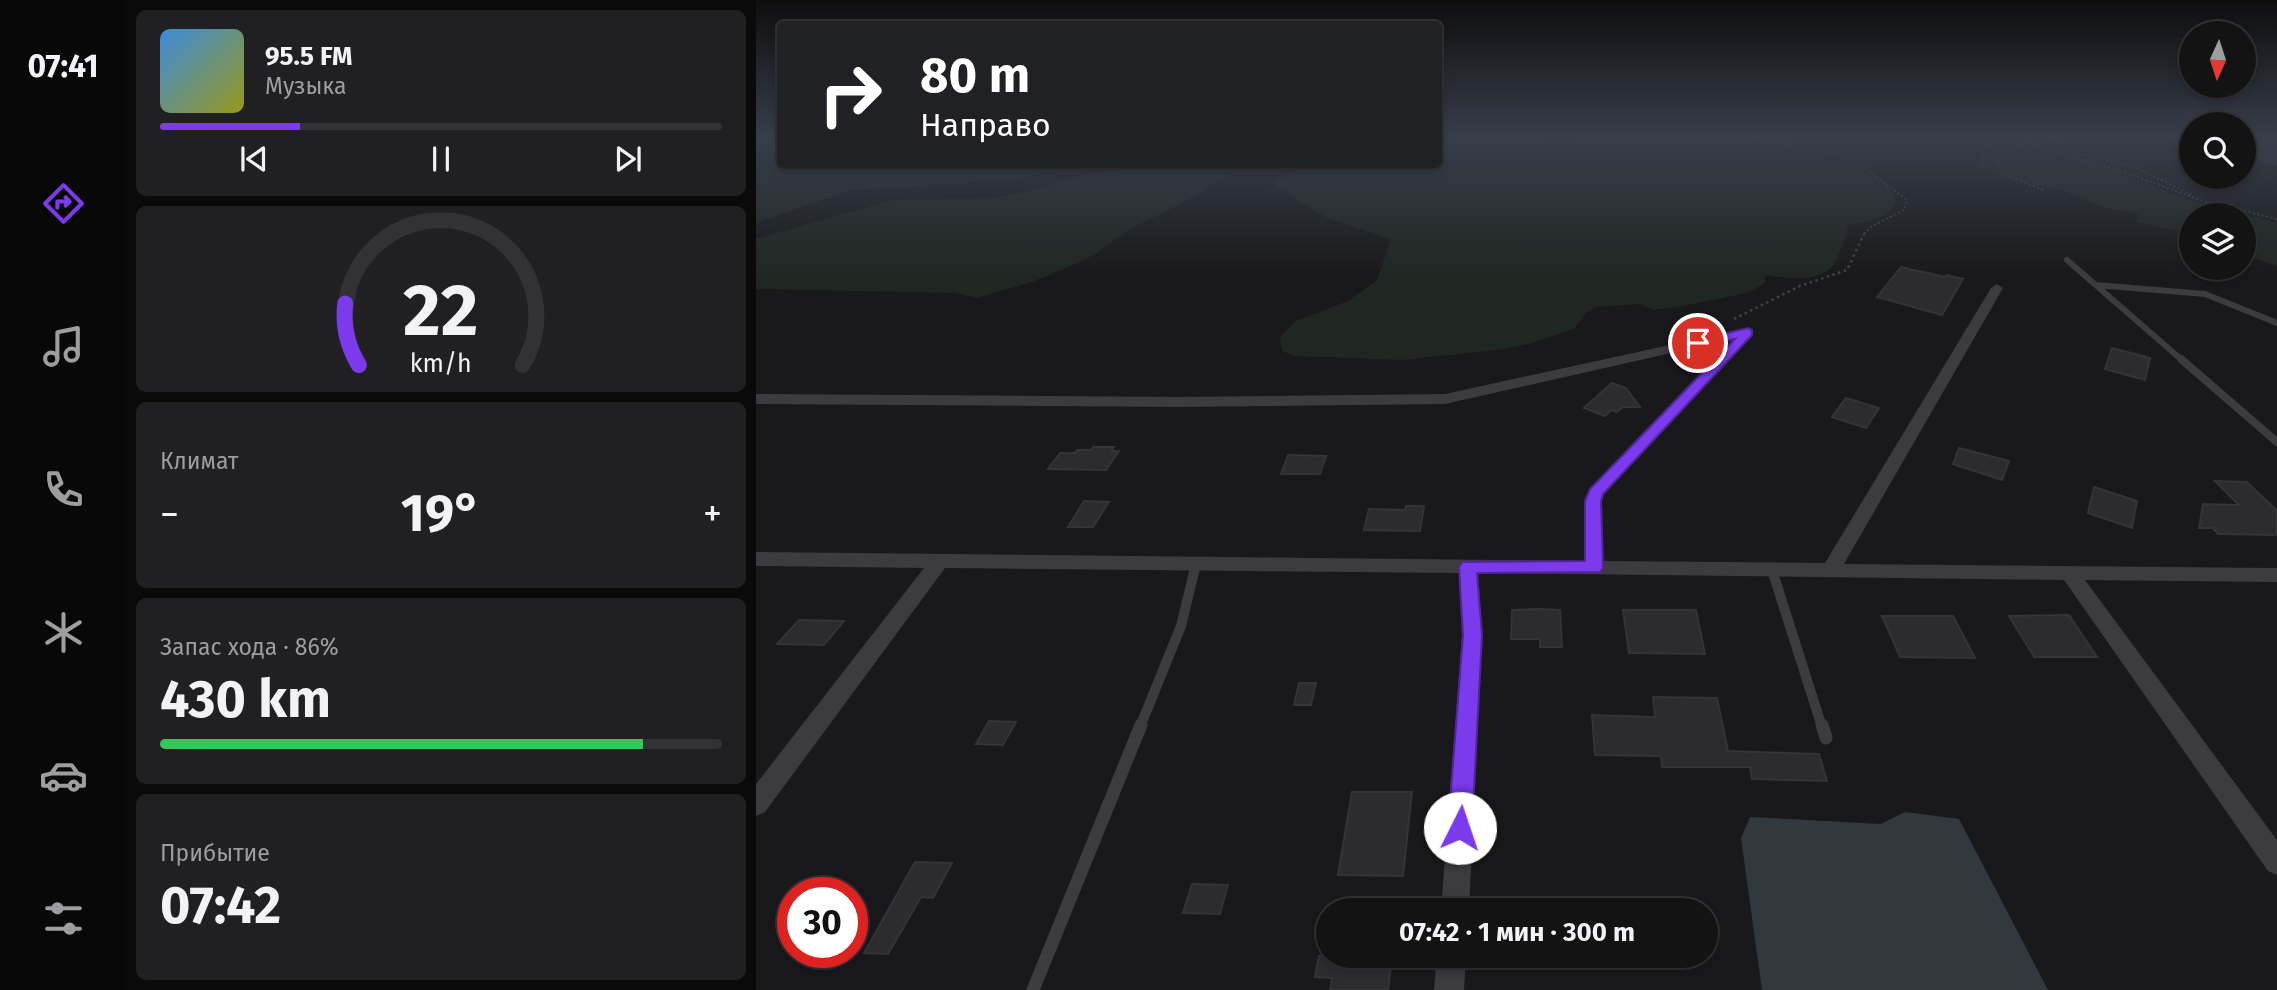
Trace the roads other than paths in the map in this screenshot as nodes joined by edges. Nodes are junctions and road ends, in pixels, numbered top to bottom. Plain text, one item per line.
1 (2067, 260) dead end
2 (2096, 285) junction
3 (1997, 288) dead end
4 (2277, 323) edge
5 (756, 399) edge
6 (2277, 442) edge
7 (756, 559) edge
8 (940, 561) junction
9 (1195, 564) junction
10 (1468, 567) junction
11 (1594, 568) junction
12 (1772, 570) junction
13 (1831, 570) junction
14 (2069, 572) junction
15 (2277, 575) edge
16 (1826, 738) dead end
17 (756, 804) edge
18 (2277, 862) edge
19 (1455, 898) edge
20 (1451, 968) edge
21 (1033, 990) edge
22 (1449, 990) edge

1 - 2 lane
2 - 4 lane
2 - 6 lane
3 - 13 street
5 - 11 street
7 - 8 street
8 - 9 street
8 - 17 street
9 - 10 street
9 - 21 lane
10 - 11 street
10 - 19 street
11 - 12 street
12 - 13 street
12 - 16 lane
13 - 14 street
14 - 15 street
14 - 18 street
20 - 22 street

